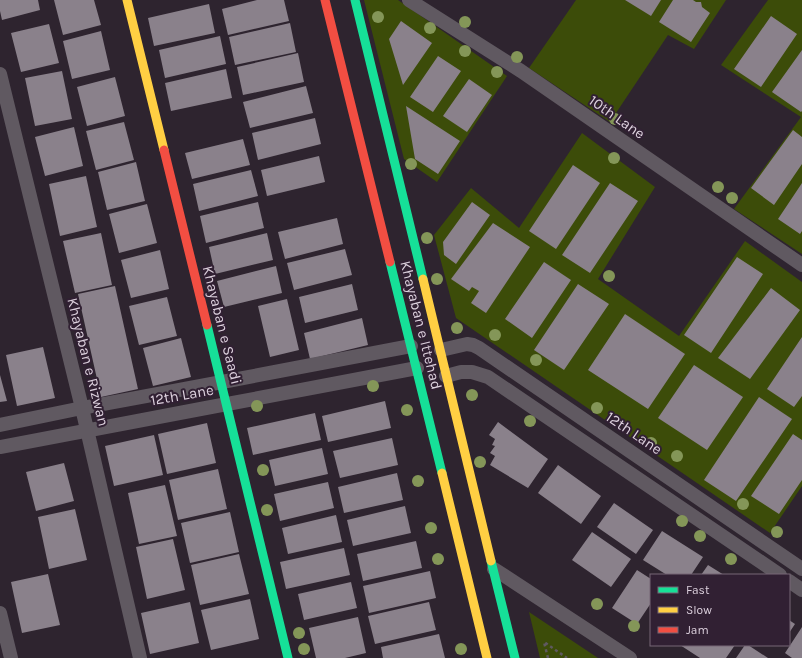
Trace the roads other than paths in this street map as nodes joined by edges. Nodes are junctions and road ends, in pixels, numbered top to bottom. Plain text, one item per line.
1 (126, 0) edge
2 (325, 0) edge
3 (354, 0) edge
4 (409, 0) edge
5 (0, 74) edge
6 (802, 265) edge
7 (411, 346) junction
8 (441, 350) junction
9 (417, 368) junction
10 (446, 376) junction
11 (222, 382) junction
12 (227, 404) junction
13 (82, 408) junction
14 (0, 426) edge
15 (87, 430) junction
16 (0, 447) edge
17 (494, 569) junction
18 (802, 569) edge
19 (779, 574) edge
20 (790, 582) edge
21 (802, 590) edge
22 (0, 613) edge
23 (11, 658) edge
24 (140, 658) edge
25 (288, 658) edge
26 (486, 658) edge
27 (516, 658) edge
28 (630, 658) edge

1 - 11 main road, Khayaban e Saadi
2 - 7 main road, Khayaban e Ittehad
3 - 8 main road, Khayaban e Ittehad
4 - 6 street, 10th Lane
5 - 13 street, Khayaban e Rizwan
7 - 9 main road, Khayaban e Ittehad
7 - 11 street, 12th Lane
8 - 10 main road, Khayaban e Ittehad
8 - 18 street, 12th Lane
9 - 12 street, 12th Lane
9 - 26 main road, Khayaban e Ittehad
10 - 17 main road, Khayaban e Ittehad
10 - 19 street
11 - 12 main road, Khayaban e Saadi
11 - 13 street, 12th Lane
12 - 15 street, 12th Lane
12 - 25 main road, Khayaban e Saadi
13 - 14 street, 12th Lane
13 - 15 street, Khayaban e Rizwan
15 - 16 street, 12th Lane
15 - 24 street, Khayaban e Rizwan
17 - 27 main road, Khayaban e Ittehad
17 - 28 street
20 - 21 street
22 - 23 street

